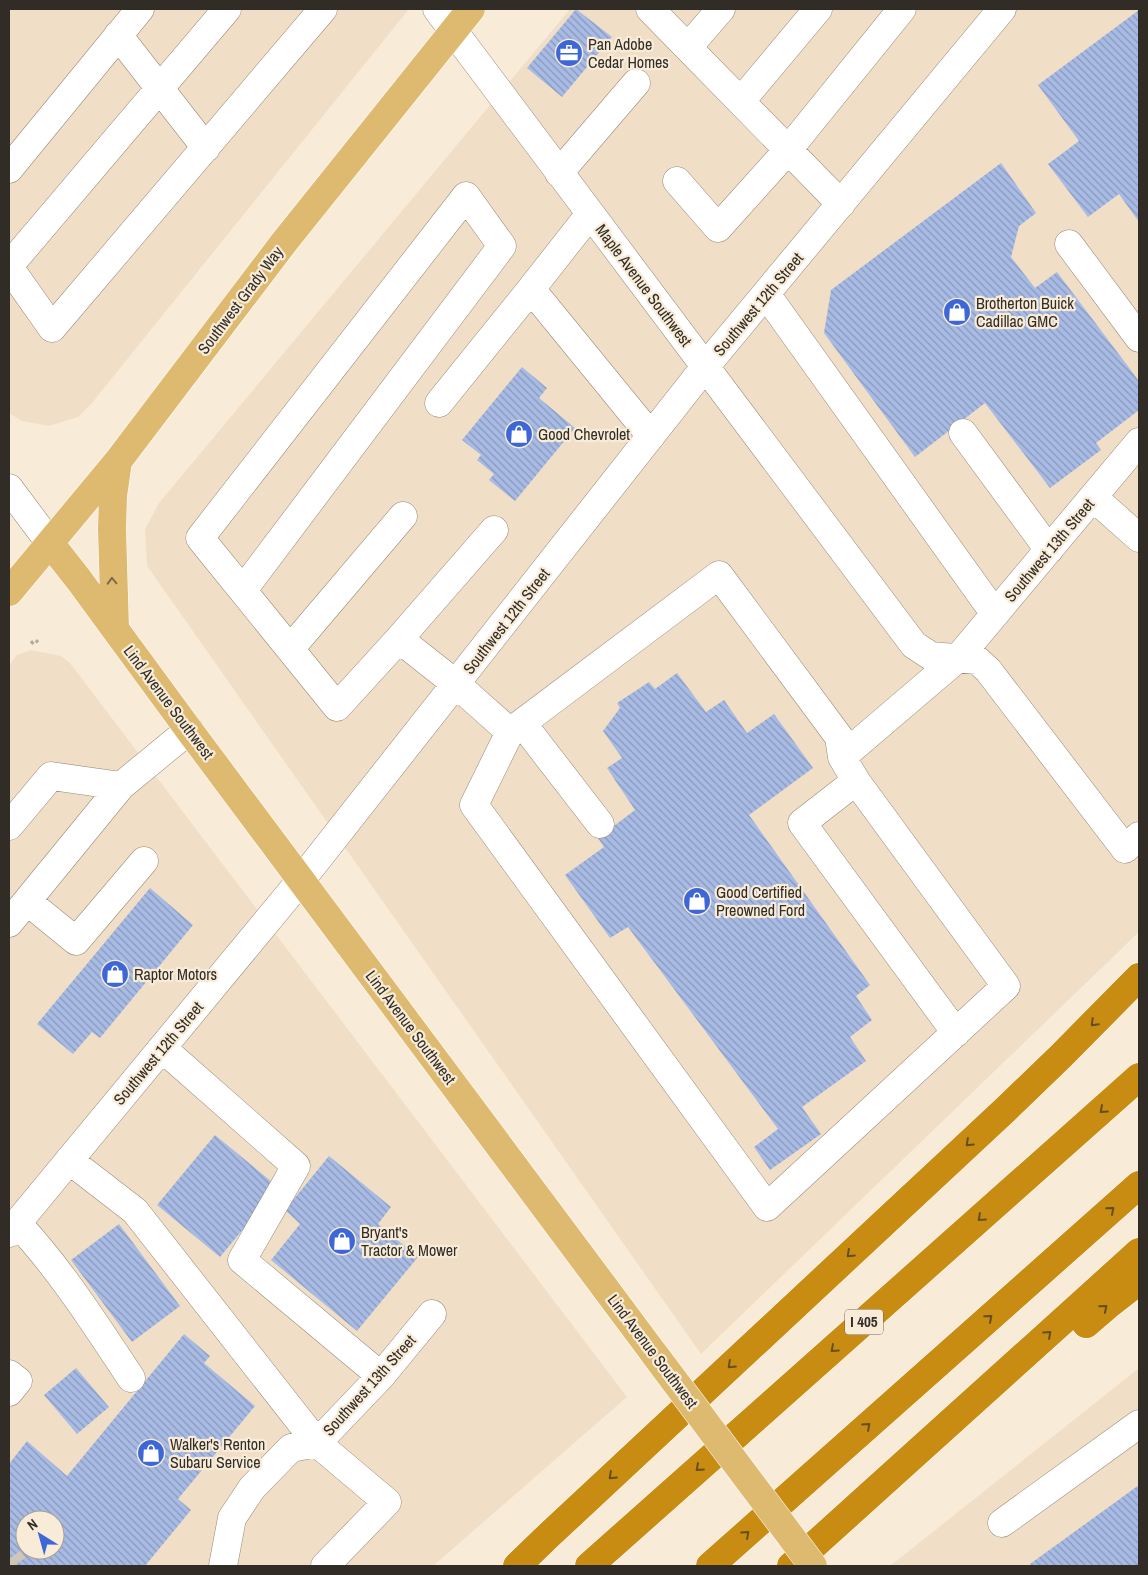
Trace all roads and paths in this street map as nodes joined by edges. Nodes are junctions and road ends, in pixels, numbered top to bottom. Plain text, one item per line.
1 (140, 9) edge
2 (226, 9) edge
3 (323, 9) edge
4 (437, 9) edge
5 (472, 9) edge
6 (650, 9) edge
7 (721, 9) edge
8 (818, 9) edge
9 (902, 9) edge
10 (1002, 9) edge
11 (453, 31) junction
12 (118, 35) junction
13 (688, 47) junction
14 (636, 83) dead end
15 (160, 87) junction
16 (740, 101) junction
17 (206, 148) junction
18 (788, 150) junction
19 (9, 168) edge
20 (559, 173) junction
21 (677, 181) dead end
22 (841, 204) junction
23 (590, 214) junction
24 (1069, 244) dead end
25 (9, 267) edge
26 (531, 290) junction
27 (766, 294) junction
28 (1139, 338) edge
29 (705, 367) junction
30 (439, 403) dead end
31 (963, 433) dead end
32 (651, 436) junction
33 (1139, 442) edge
34 (118, 461) junction
35 (9, 488) edge
36 (1093, 497) junction
37 (403, 516) dead end
38 (494, 530) dead end
39 (1139, 538) edge
40 (50, 543) junction
41 (1048, 550) junction
42 (243, 590) junction
43 (9, 592) edge
44 (995, 614) junction
45 (114, 630) junction
46 (38, 640) dead end
47 (399, 640) junction
48 (31, 641) dead end
49 (290, 649) junction
50 (958, 658) junction
51 (456, 684) junction
52 (516, 727) junction
53 (189, 730) junction
54 (842, 757) junction
55 (856, 781) junction
56 (121, 786) junction
57 (600, 824) dead end
58 (9, 826) edge
59 (1139, 836) edge
60 (144, 860) dead end
61 (301, 880) junction
62 (27, 901) junction
63 (9, 924) edge
64 (1139, 977) edge
65 (956, 1033) junction
66 (162, 1048) junction
67 (1139, 1077) edge
68 (69, 1160) junction
69 (1139, 1185) edge
70 (13, 1228) edge
71 (1139, 1252) edge
72 (1139, 1281) edge
73 (432, 1314) dead end
74 (9, 1374) edge
75 (380, 1376) junction
76 (131, 1378) dead end
77 (9, 1392) edge
78 (1139, 1424) edge
79 (317, 1443) junction
80 (1002, 1523) dead end
81 (223, 1566) edge
82 (325, 1566) edge
83 (517, 1566) edge
84 (589, 1566) edge
85 (710, 1566) edge
86 (791, 1566) edge
87 (801, 1566) edge
88 (812, 1566) edge

1 - 12 street
2 - 15 street
3 - 17 street
4 - 11 street, Maple Avenue Southwest
5 - 11 main road, Southwest Grady Way
6 - 13 street
7 - 13 street
8 - 16 street
9 - 18 street
10 - 22 street, Southwest 12th Street
11 - 20 street, Maple Avenue Southwest
11 - 34 main road, Southwest Grady Way
12 - 15 street
12 - 19 street
13 - 16 street
14 - 20 street
15 - 17 street
15 - 25 street
16 - 18 street
17 - 25 street
18 - 21 street
18 - 22 street
20 - 23 street, Maple Avenue Southwest
22 - 27 street, Southwest 12th Street
23 - 26 street
23 - 29 street, Maple Avenue Southwest
24 - 28 street
26 - 30 street
26 - 32 street
27 - 29 street, Southwest 12th Street
27 - 44 street
29 - 32 street, Southwest 12th Street
29 - 50 street, Maple Avenue Southwest
31 - 41 street
32 - 51 street, Southwest 12th Street
33 - 36 street, Southwest 13th Street
34 - 40 main road, Southwest Grady Way
45 -> 34 main road
35 - 40 street, Lind Avenue Southwest
36 - 39 street
36 - 41 street, Southwest 13th Street
37 - 49 street
38 - 47 street
40 - 43 main road, Southwest Grady Way
40 - 45 main road, Lind Avenue Southwest
41 - 44 street, Southwest 13th Street
42 - 42 street
42 - 49 street
44 - 50 street, Southwest 13th Street
45 - 53 main road, Lind Avenue Southwest
46 - 48 path
47 - 49 street
47 - 51 street
50 - 54 street, Southwest 13th Street
50 - 59 street, Maple Avenue Southwest
51 - 52 street
51 - 61 street, Southwest 12th Street
52 - 54 street
52 - 57 street
52 - 65 street
53 - 56 street
53 - 61 main road, Lind Avenue Southwest
54 - 55 street
55 - 65 street
55 - 65 street
56 - 58 street
56 - 62 street
60 - 62 street
61 - 66 street, Southwest 12th Street
61 - 88 main road, Lind Avenue Southwest, bridge
62 - 63 street
64 -> 83 highway
66 - 68 street, Southwest 12th Street
66 - 75 street
67 -> 84 highway, I 405
68 - 70 street, Southwest 12th Street
68 - 79 street
85 -> 69 highway
70 - 76 street
86 -> 71 highway
87 -> 72 highway
73 - 75 street, Southwest 13th Street
74 - 77 street
75 - 79 street, Southwest 13th Street
78 - 80 street
79 - 81 street, Southwest 13th Street
79 - 82 street

